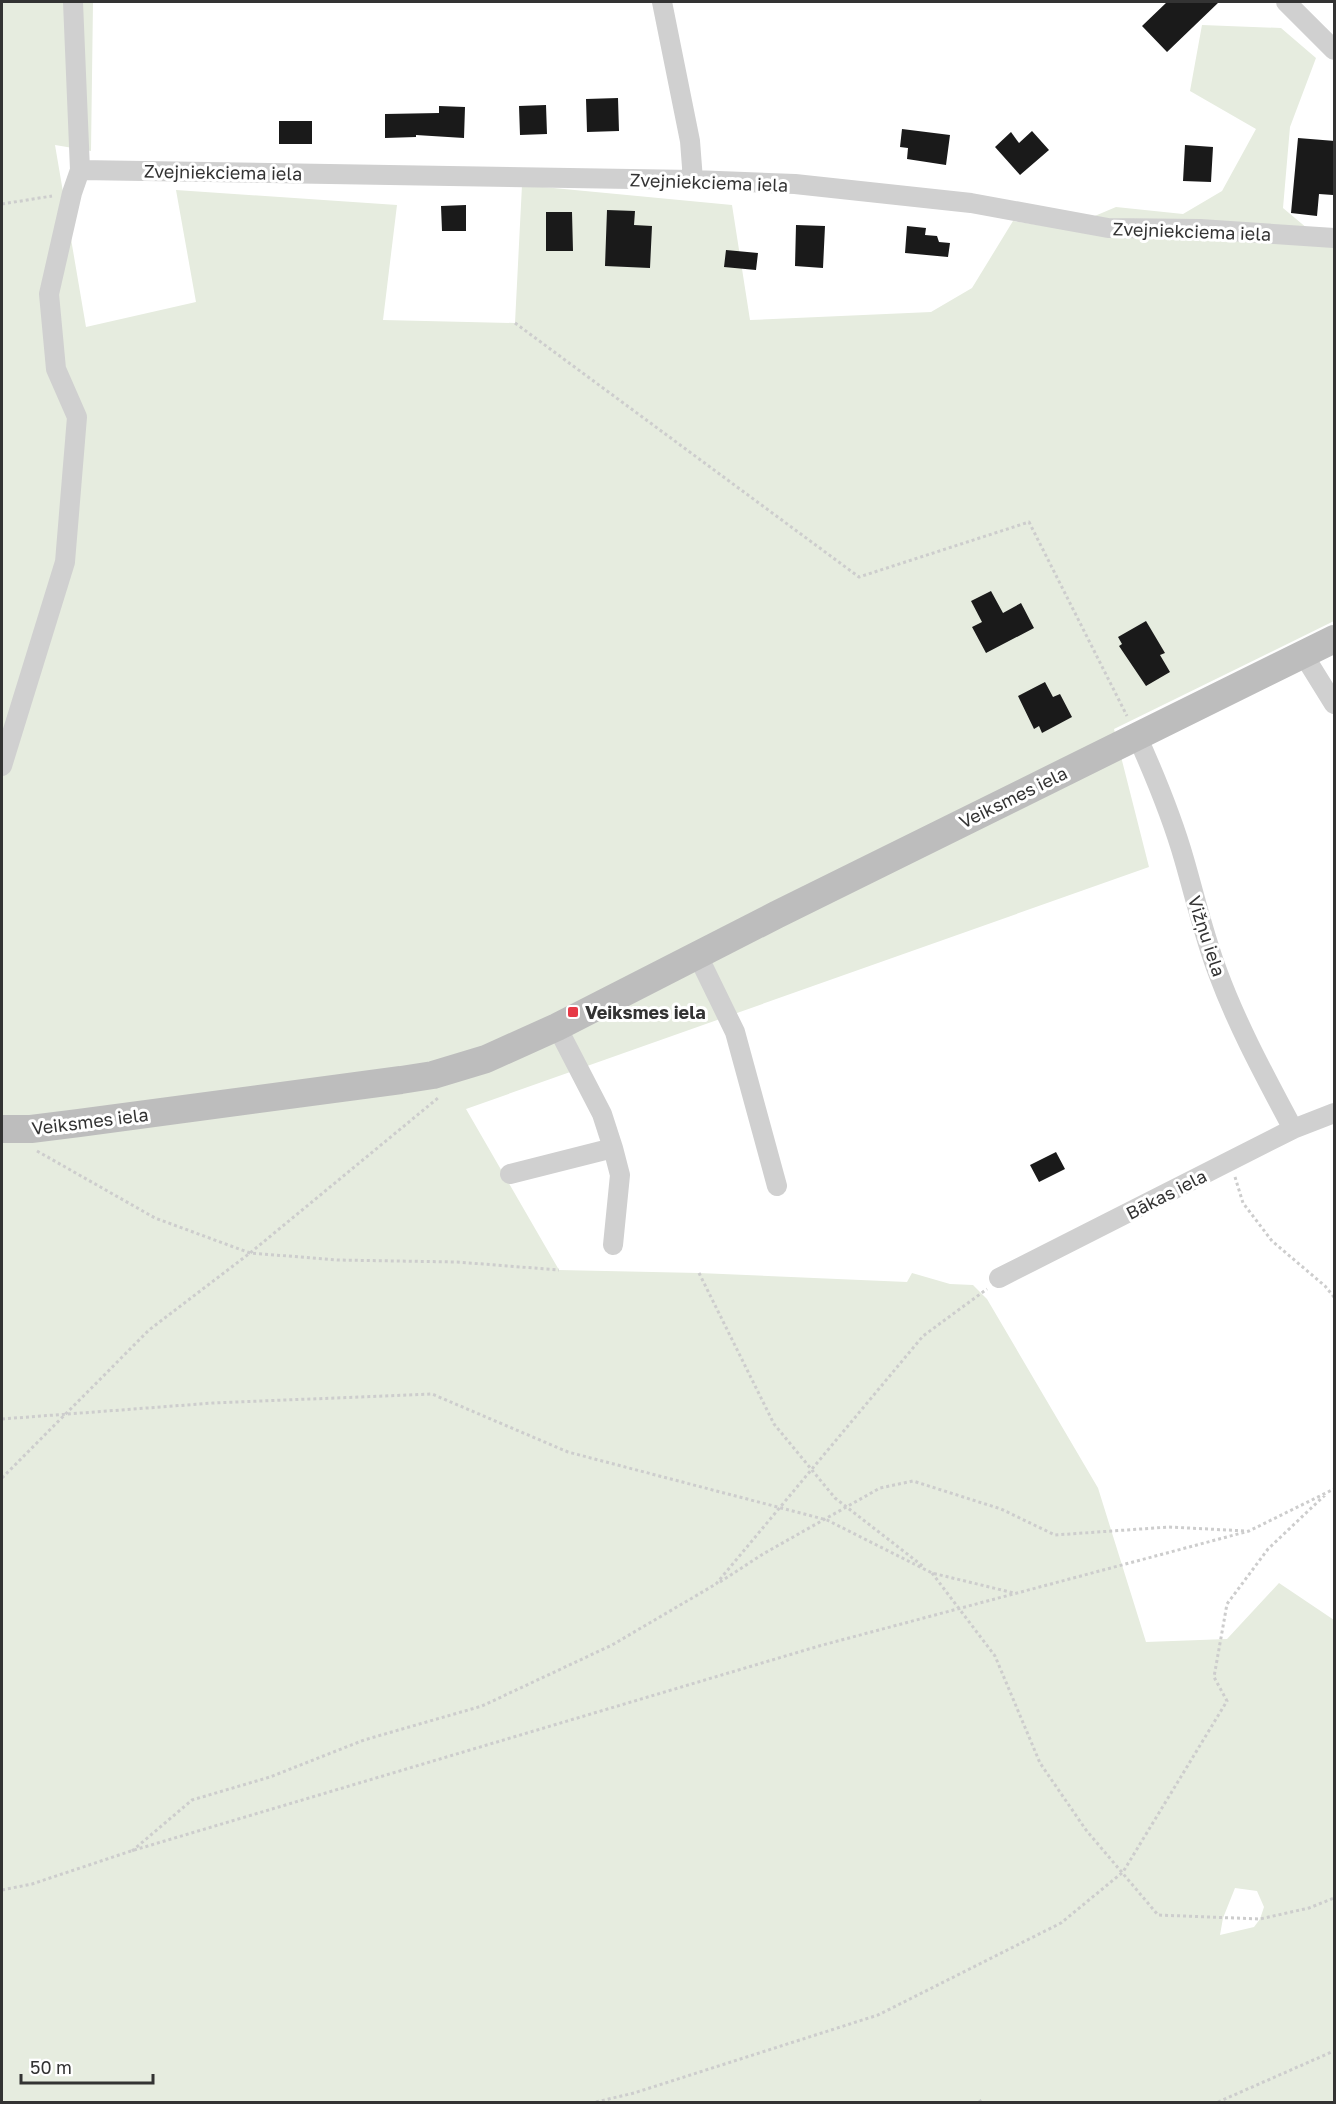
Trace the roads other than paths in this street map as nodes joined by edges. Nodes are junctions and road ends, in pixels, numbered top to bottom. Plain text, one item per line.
1 (73, 2) edge
2 (662, 2) edge
3 (1286, 2) edge
4 (1335, 50) edge
5 (80, 170) junction
6 (693, 180) junction
7 (1335, 238) edge
8 (1335, 639) edge
9 (1303, 654) junction
10 (1335, 704) edge
11 (1137, 736) junction
12 (2, 766) edge
13 (697, 954) junction
14 (557, 1027) junction
15 (1335, 1113) edge
16 (1293, 1129) junction
17 (2, 1130) edge
18 (614, 1148) junction
19 (510, 1173) dead end
20 (777, 1186) dead end
21 (613, 1245) dead end
22 (999, 1278) road end

1 - 5 street
2 - 6 street
3 - 4 street
5 - 6 street, Zvejniekciema iela
5 - 12 street
6 - 7 street, Zvejniekciema iela
8 - 9 main road, Veiksmes iela
9 - 10 street
9 - 11 main road, Veiksmes iela
11 - 13 main road, Veiksmes iela
11 - 16 street, Vižņu iela
13 - 14 main road, Veiksmes iela
13 - 20 street
14 - 17 main road, Veiksmes iela
14 - 18 street
15 - 16 street, Bākas iela
16 - 22 street, Bākas iela
18 - 19 street
18 - 21 street

